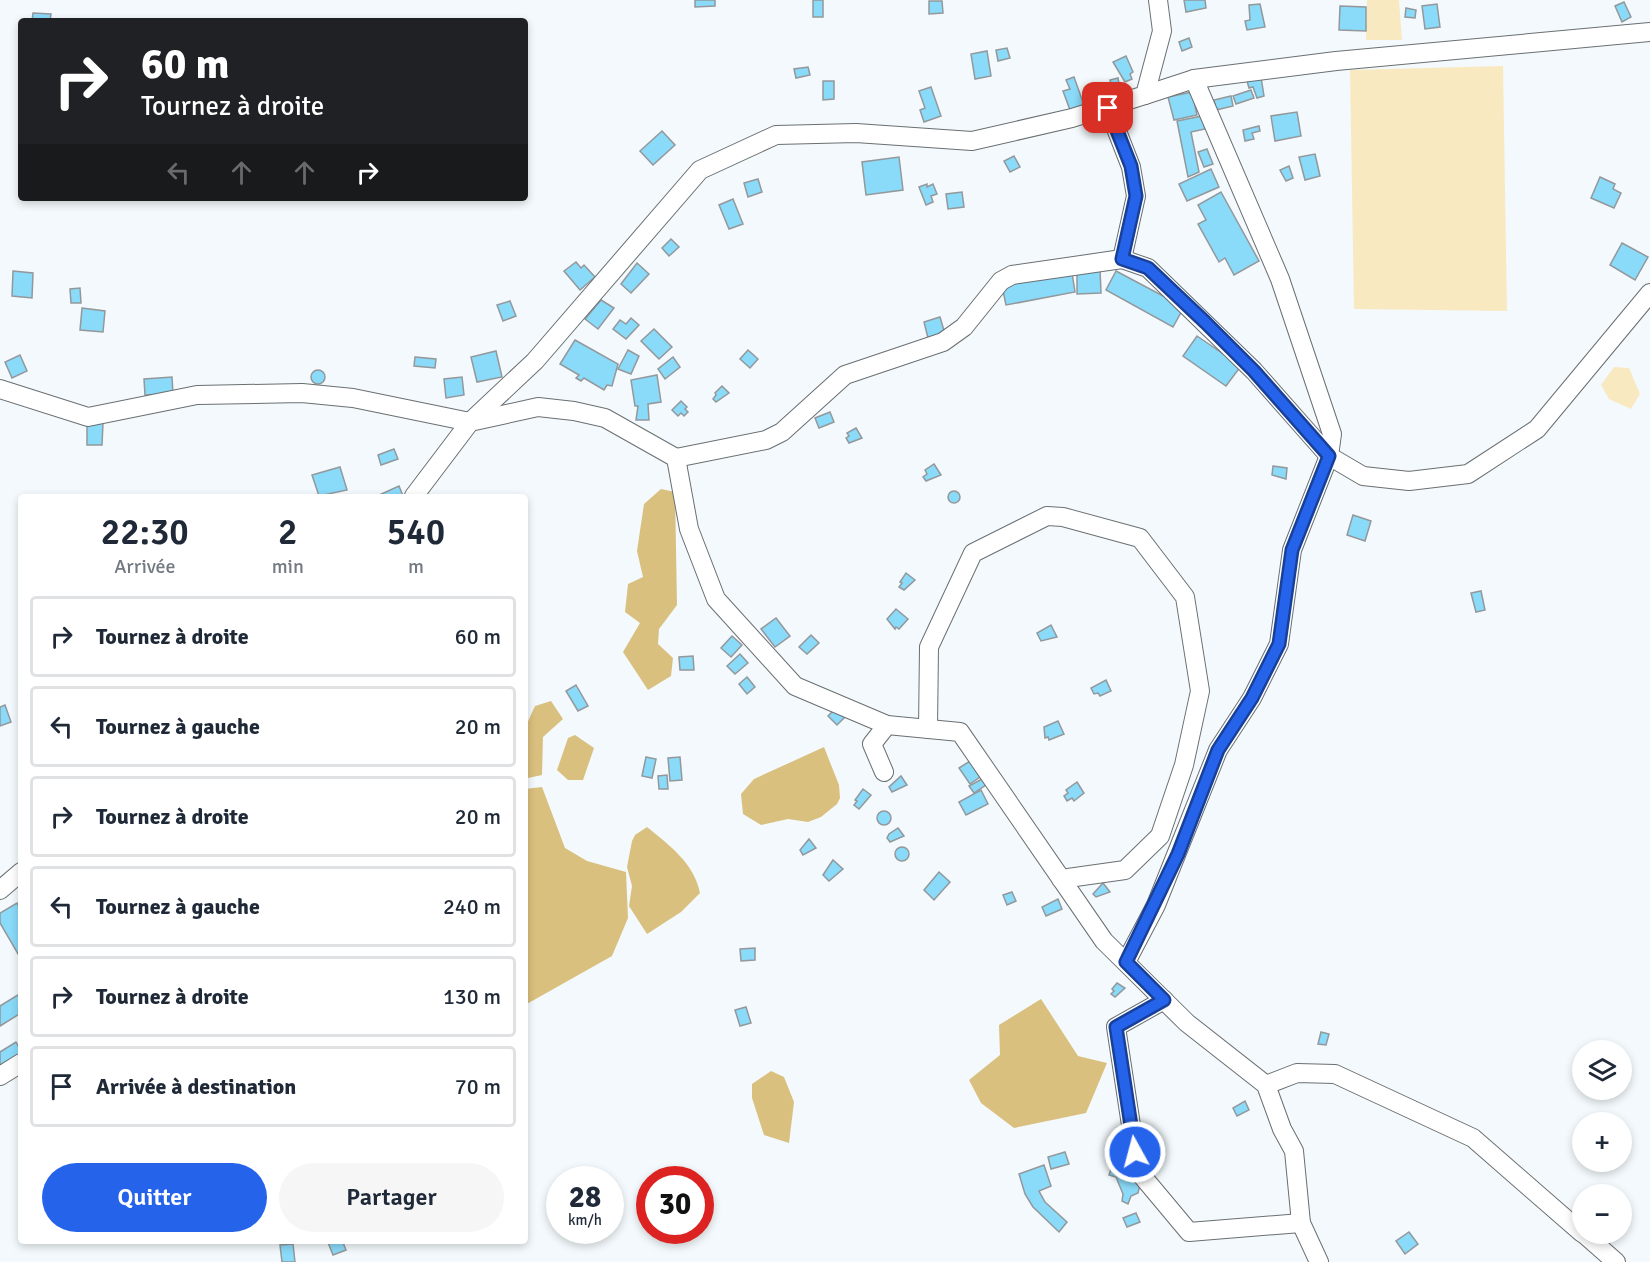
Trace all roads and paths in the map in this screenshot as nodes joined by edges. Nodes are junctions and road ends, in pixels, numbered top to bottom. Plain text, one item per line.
1 (1158, 0) edge
2 (1650, 32) edge
3 (1194, 79) junction
4 (1146, 95) junction
5 (1108, 108) junction
6 (1122, 259) junction
7 (1650, 293) edge
8 (0, 389) edge
9 (470, 422) junction
10 (1329, 456) junction
11 (676, 458) junction
12 (416, 494) edge
13 (886, 725) junction
14 (928, 729) junction
15 (885, 772) dead end
16 (18, 875) edge
17 (1061, 879) junction
18 (0, 890) edge
19 (1126, 962) junction
20 (1164, 1000) junction
21 (18, 1065) edge
22 (0, 1076) edge
23 (1266, 1085) junction
24 (1301, 1223) junction
25 (1572, 1224) edge
26 (1596, 1244) edge
27 (1319, 1262) edge
28 (1616, 1262) edge

1 - 4 street
2 - 3 street
3 - 4 street
3 - 10 street
4 - 5 street
5 - 6 street
5 - 9 street
6 - 10 street
6 - 11 street
7 - 10 street
8 - 9 street
9 - 11 street
9 - 12 street
10 - 19 street
11 - 13 street
13 - 14 street
13 - 15 street
14 - 17 street
14 - 17 street
16 - 18 street
17 - 19 street
19 - 20 street
20 - 23 street
20 - 24 street
21 - 22 street
23 - 24 street
23 - 25 street
24 - 27 street
26 - 28 street

